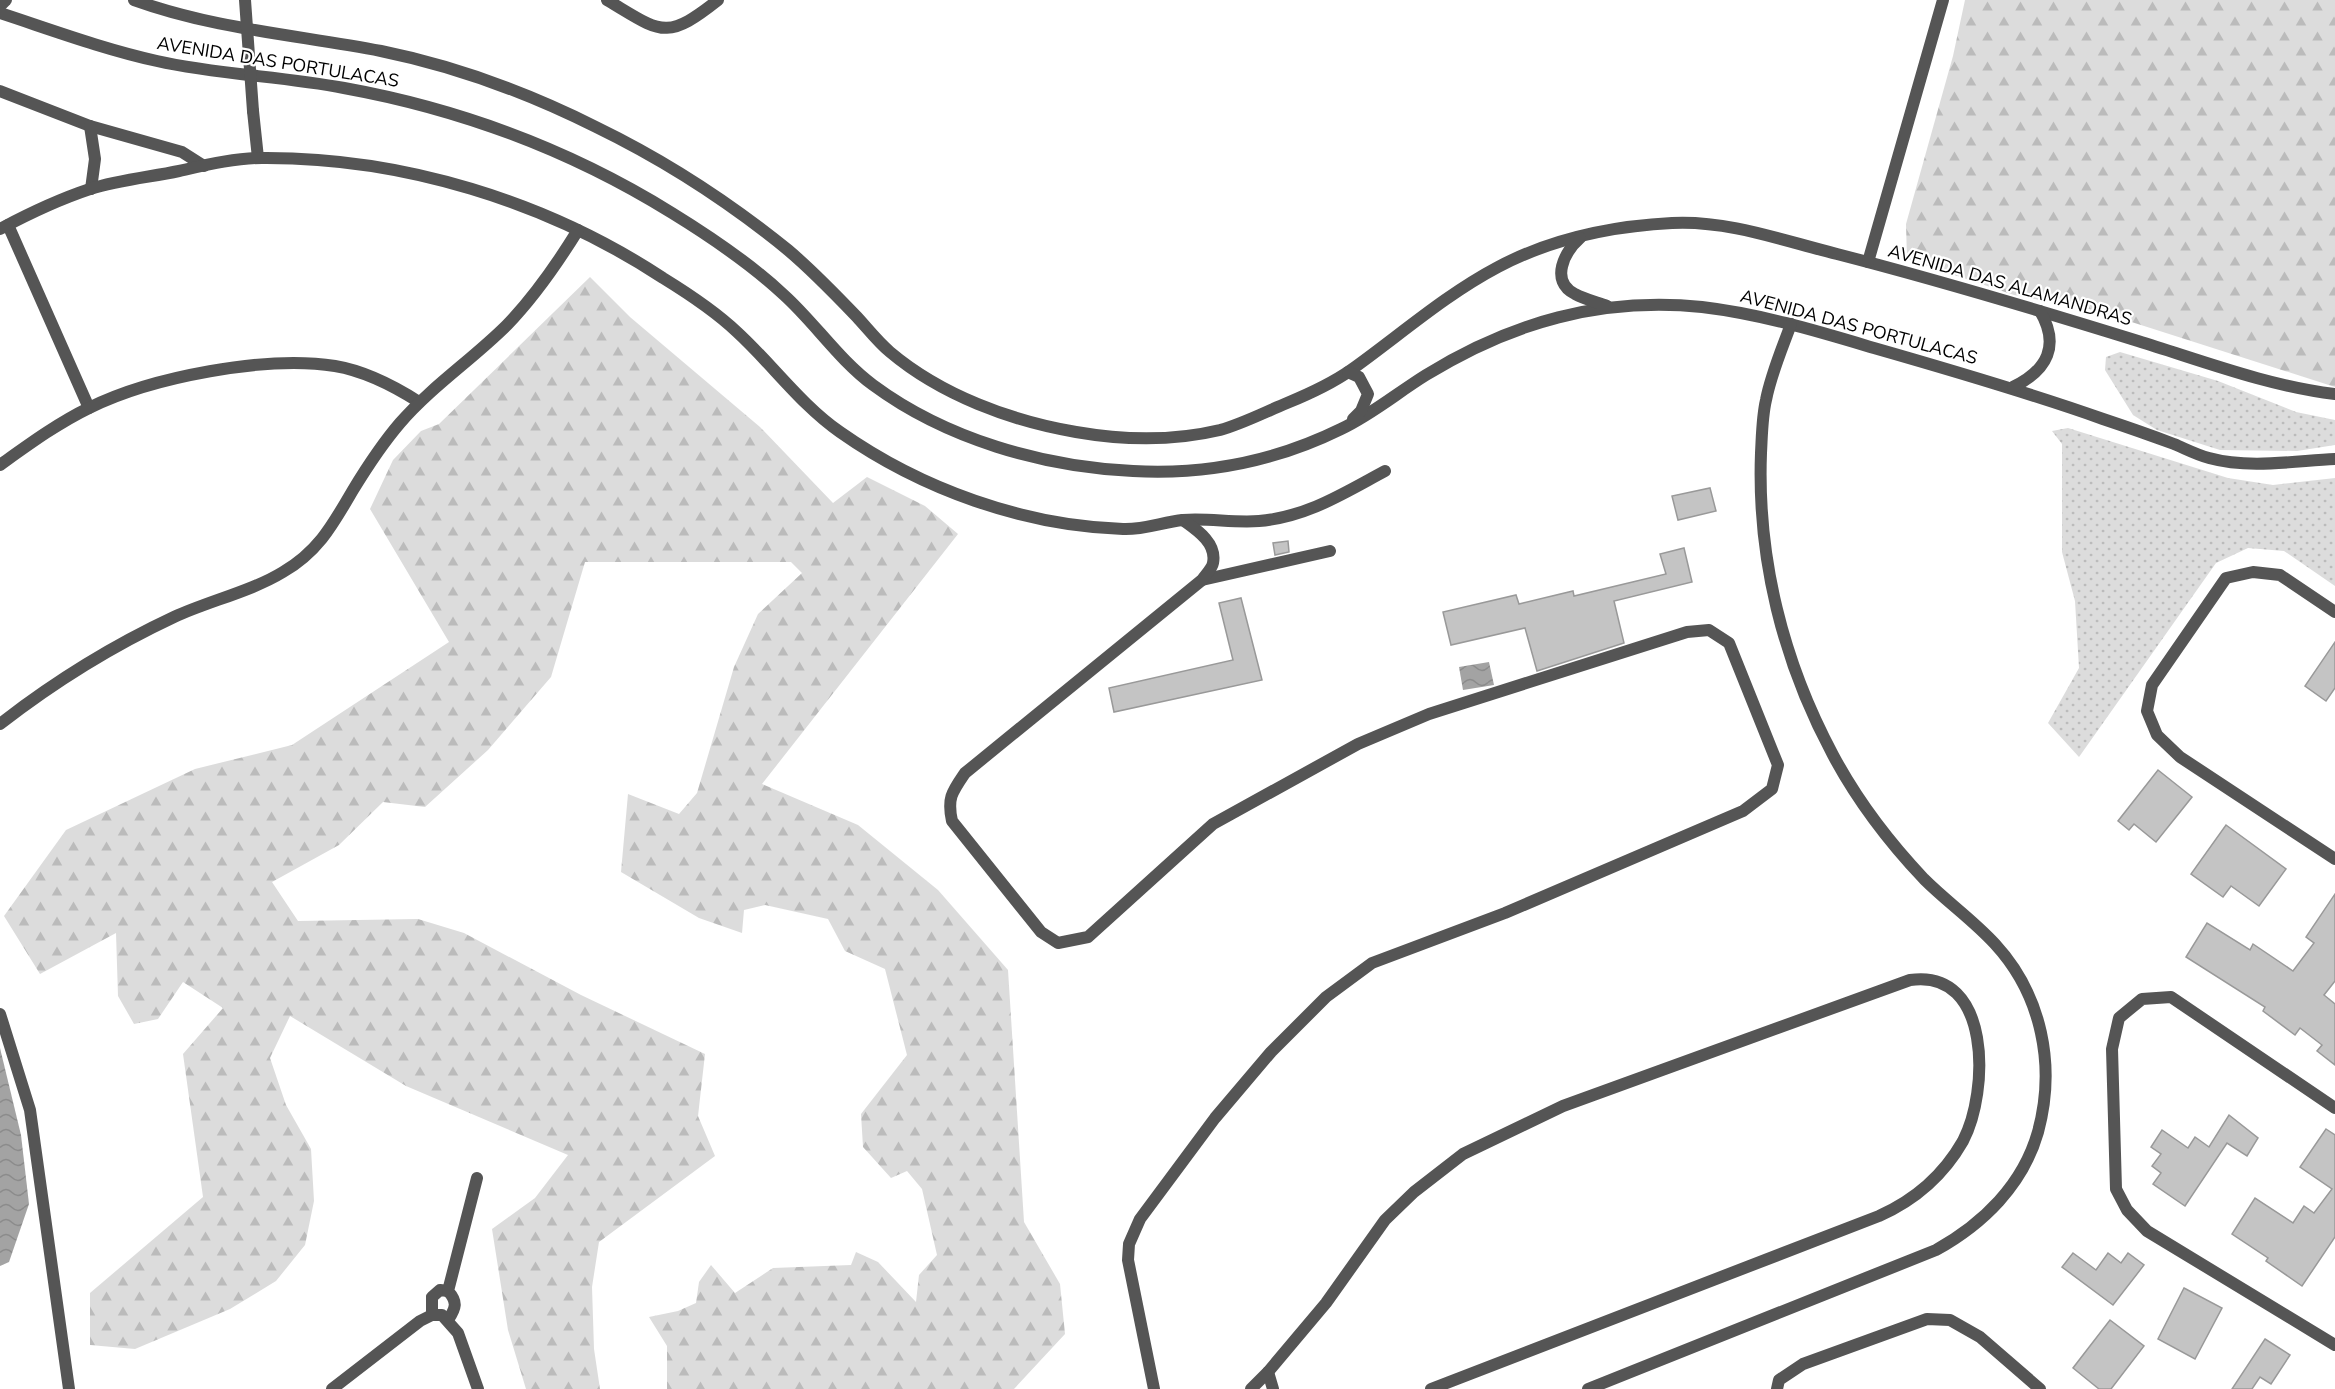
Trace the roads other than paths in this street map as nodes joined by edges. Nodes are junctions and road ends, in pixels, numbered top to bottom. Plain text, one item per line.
1 (6, 0) edge
2 (134, 0) edge
3 (245, 0) edge
4 (607, 0) edge
5 (718, 0) edge
6 (1943, 0) edge
7 (0, 6) edge
8 (0, 13) edge
9 (0, 91) edge
10 (90, 126) junction
11 (258, 158) junction
12 (204, 166) junction
13 (91, 189) junction
14 (4, 227) edge
15 (578, 230) junction
16 (1581, 237) junction
17 (1868, 262) junction
18 (1608, 306) junction
19 (2040, 311) junction
20 (1791, 324) junction
21 (1348, 372) junction
22 (2013, 387) junction
23 (2335, 394) edge
24 (419, 402) junction
25 (89, 408) junction
26 (1344, 428) junction
27 (2335, 459) edge
28 (0, 465) edge
29 (1384, 471) dead end
30 (1184, 520) junction
31 (1330, 551) dead end
32 (1202, 580) junction
33 (2335, 612) edge
34 (0, 724) edge
35 (2335, 859) edge
36 (0, 1014) edge
37 (2335, 1108) edge
38 (477, 1178) dead end
39 (448, 1291) junction
40 (432, 1315) junction
41 (448, 1320) junction
42 (2335, 1346) edge
43 (1268, 1372) junction
44 (69, 1389) edge
45 (332, 1389) edge
46 (478, 1389) edge
47 (1154, 1389) edge
48 (1251, 1389) edge
49 (1273, 1389) edge
50 (1431, 1389) edge
51 (1587, 1389) edge
52 (1777, 1389) edge
53 (2040, 1389) edge

1 - 7 street
2 - 21 street, AVENIDA DAS PORTULACAS
3 - 11 street, bridge
4 - 5 street
6 - 17 street, AVENIDA DAS ALAMANDRAS
8 - 26 street, AVENIDA DAS PORTULACAS
9 - 10 street
10 - 12 street
10 - 13 street
11 - 12 street
11 - 15 street
12 - 13 street
13 - 14 street
14 - 25 street
15 - 24 street
15 - 30 street
16 - 17 street, AVENIDA DAS PORTULACAS
16 - 18 street
16 - 21 street, AVENIDA DAS PORTULACAS
17 - 19 street, AVENIDA DAS ALAMANDRAS
18 - 20 street, AVENIDA DAS PORTULACAS
18 - 26 street, AVENIDA DAS PORTULACAS
19 - 22 street
19 - 23 street, AVENIDA DAS ALAMANDRAS
20 - 22 street, AVENIDA DAS PORTULACAS
20 - 51 street
21 - 26 street
22 - 27 street, AVENIDA DAS PORTULACAS
24 - 25 street
24 - 34 street
25 - 28 street
29 - 30 street
30 - 32 street
31 - 32 street
32 - 47 street
33 - 35 street
36 - 44 street
37 - 42 street
38 - 39 street
39 - 40 street
39 - 41 street
40 - 41 street
40 - 45 street
41 - 46 street
43 - 48 street
43 - 49 street
43 - 50 street
52 - 53 street

